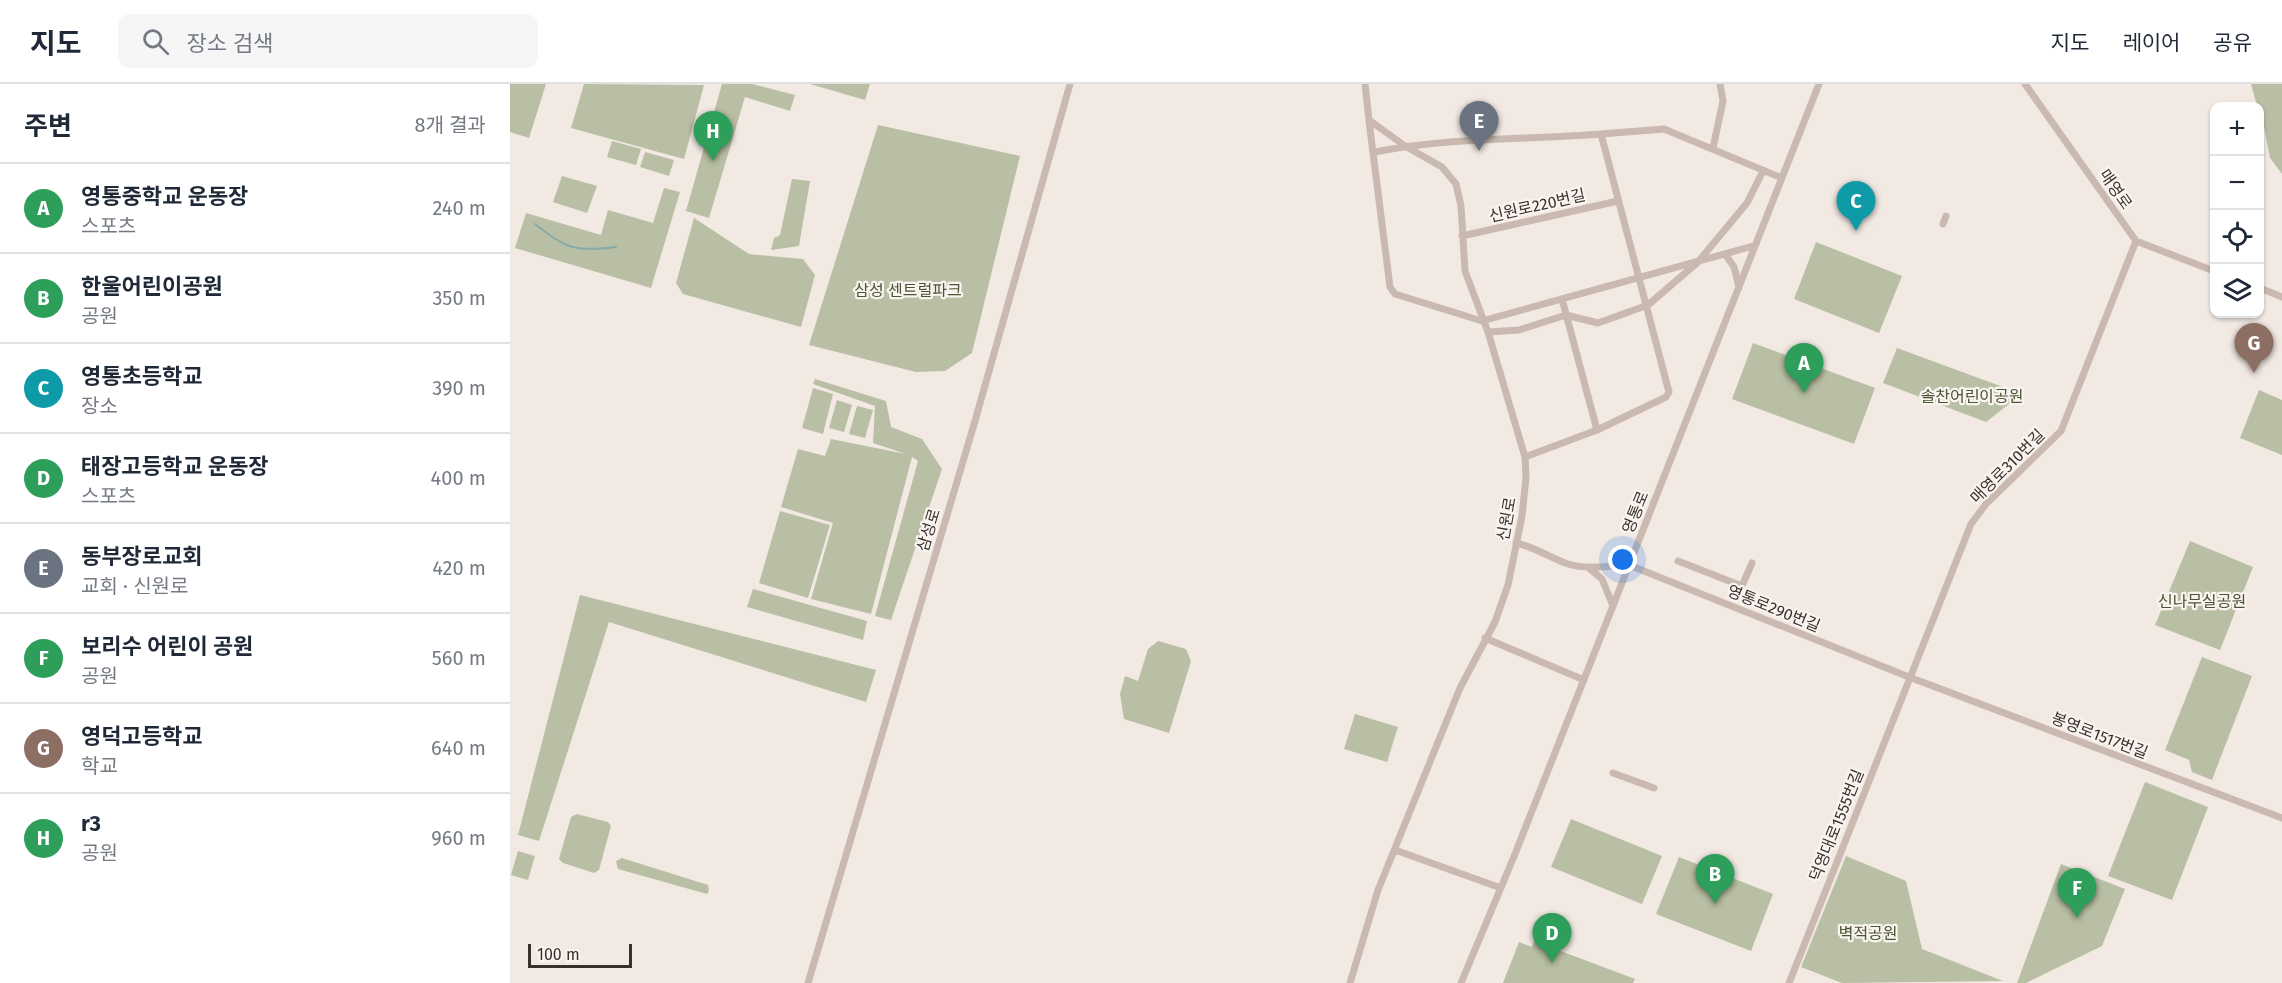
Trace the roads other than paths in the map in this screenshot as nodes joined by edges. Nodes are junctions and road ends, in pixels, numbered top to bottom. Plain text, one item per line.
1 (1070, 84) edge
2 (1365, 84) edge
3 (1720, 84) edge
4 (1819, 84) edge
5 (2025, 84) edge
6 (1369, 120) junction
7 (1601, 134) junction
8 (1405, 146) junction
9 (1713, 148) junction
10 (1375, 152) junction
11 (1763, 171) junction
12 (1782, 178) junction
13 (1618, 201) junction
14 (1946, 216) dead end
15 (1943, 224) dead end
16 (1462, 236) junction
17 (2136, 241) junction
18 (1753, 246) junction
19 (1725, 254) junction
20 (1698, 262) junction
21 (2210, 269) edge
22 (1638, 278) junction
23 (1738, 286) junction
24 (2264, 290) edge
25 (2282, 297) edge
26 (1562, 299) junction
27 (1648, 305) junction
28 (1566, 315) junction
29 (1482, 321) junction
30 (1488, 332) junction
31 (1597, 430) junction
32 (1525, 457) junction
33 (1516, 543) junction
34 (1678, 561) dead end
35 (1752, 563) dead end
36 (1629, 565) junction
37 (1589, 568) junction
38 (1613, 606) junction
39 (1485, 638) junction
40 (1909, 677) junction
41 (1584, 680) junction
42 (1613, 773) dead end
43 (1654, 788) dead end
44 (2282, 818) edge
45 (1395, 850) junction
46 (1501, 888) junction
47 (808, 983) edge
48 (1350, 983) edge
49 (1461, 983) edge
50 (1789, 983) edge

1 - 47 street, 삼성로
2 - 6 street
3 - 9 street
4 - 12 street, 영통로
5 - 17 street, 매영로
6 - 8 street, 신원로
6 - 10 street
7 - 8 street
7 - 9 street
7 - 13 street
8 - 10 street
8 - 16 street, 신원로
9 - 11 street
10 - 29 street
11 - 12 street
11 - 20 street
12 - 18 street, 영통로
13 - 16 street, 신원로220번길
13 - 22 street
14 - 15 street
16 - 29 street, 신원로
17 - 21 street
17 - 40 street, 매영로310번길
18 - 19 street
18 - 23 street, 영통로
19 - 20 street
19 - 23 street
20 - 22 street
20 - 27 street
22 - 26 street
22 - 27 street
23 - 36 street, 영통로
24 - 25 street
26 - 28 street
26 - 29 street
27 - 28 street
27 - 31 street
28 - 30 street
28 - 31 street
29 - 30 street, 신원로
30 - 32 street, 신원로
31 - 32 street
32 - 33 street, 신원로
33 - 37 street
33 - 39 street, 신원로
34 - 35 street
36 - 37 street
36 - 38 street, 영통로
36 - 40 street, 영통로290번길
37 - 38 street
38 - 41 street, 영통로
39 - 41 street
39 - 45 street, 신원로
40 - 44 street, 봉영로1517번길
40 - 50 street, 덕영대로1555번길
41 - 46 street, 영통로
42 - 43 street
45 - 46 street
45 - 48 street, 신원로
46 - 49 street, 영통로

